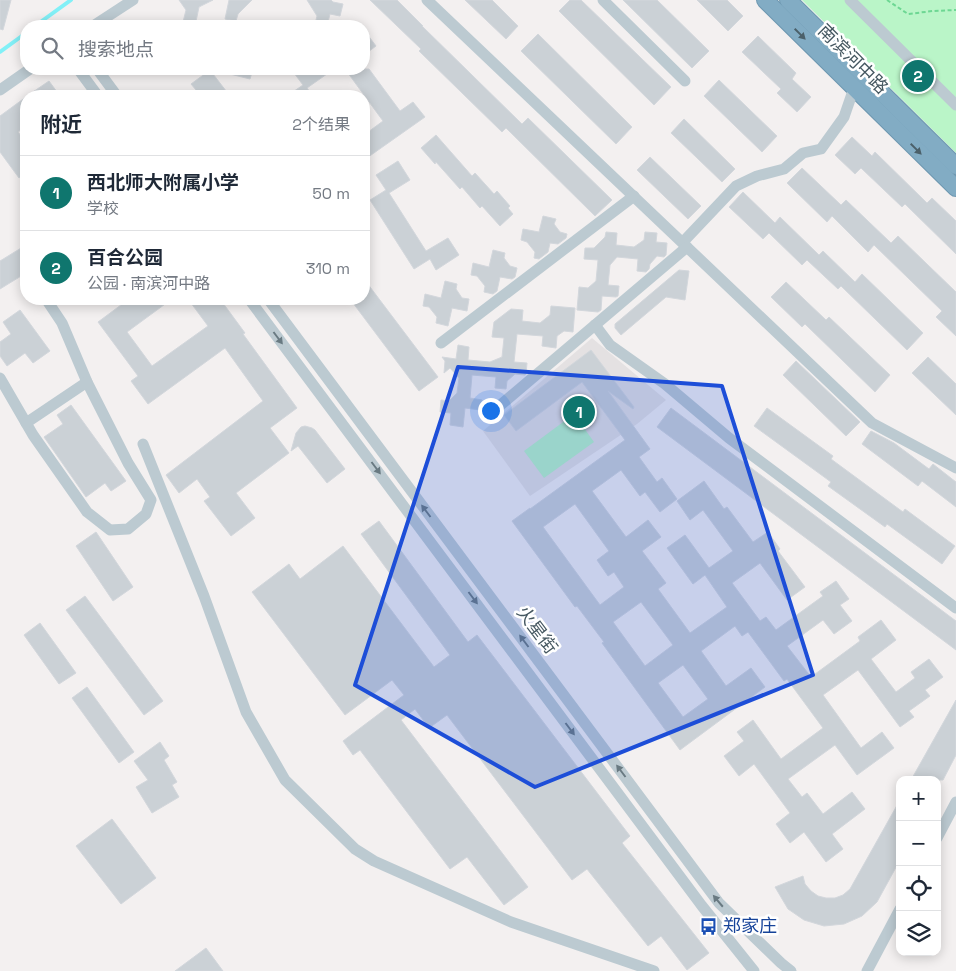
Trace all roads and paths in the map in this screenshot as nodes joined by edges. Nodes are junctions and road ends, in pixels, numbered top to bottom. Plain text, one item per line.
1 (131, 0) edge
2 (427, 0) edge
3 (603, 0) edge
4 (765, 0) edge
5 (788, 0) edge
6 (850, 0) edge
7 (887, 0) edge
8 (956, 10) edge
9 (102, 20) edge
10 (21, 75) edge
11 (82, 75) edge
12 (102, 75) edge
13 (685, 80) dead end
14 (854, 88) junction
15 (0, 90) edge
16 (94, 90) edge
17 (113, 90) edge
18 (956, 105) edge
19 (956, 166) edge
20 (956, 188) edge
21 (634, 196) junction
22 (685, 245) junction
23 (50, 305) edge
24 (253, 305) edge
25 (272, 305) edge
26 (595, 325) junction
27 (441, 342) dead end
28 (0, 378) edge
29 (87, 382) junction
30 (498, 408) dead end
31 (26, 422) junction
32 (143, 444) dead end
33 (956, 468) edge
34 (956, 608) edge
35 (956, 802) edge
36 (941, 830) edge
37 (899, 911) edge
38 (870, 970) edge
39 (654, 971) edge
40 (754, 971) edge
41 (791, 971) edge

1 - 9 street
2 - 21 street
3 - 13 street
4 -> 14 highway, 南滨河中路
5 - 19 highway, 南滨河中路
6 - 18 street
7 - 8 path
10 - 15 street
11 - 16 street
12 - 17 street
14 -> 20 highway, 南滨河中路
14 - 22 street
21 - 22 street
21 - 27 street
22 - 26 street
22 - 33 street
23 - 29 street
24 -> 40 street, 火星街
41 -> 25 street, 火星街
26 - 30 street
26 - 34 street
28 - 31 street
29 - 31 street
29 - 31 street
32 - 39 street
35 - 36 street
37 - 38 street

